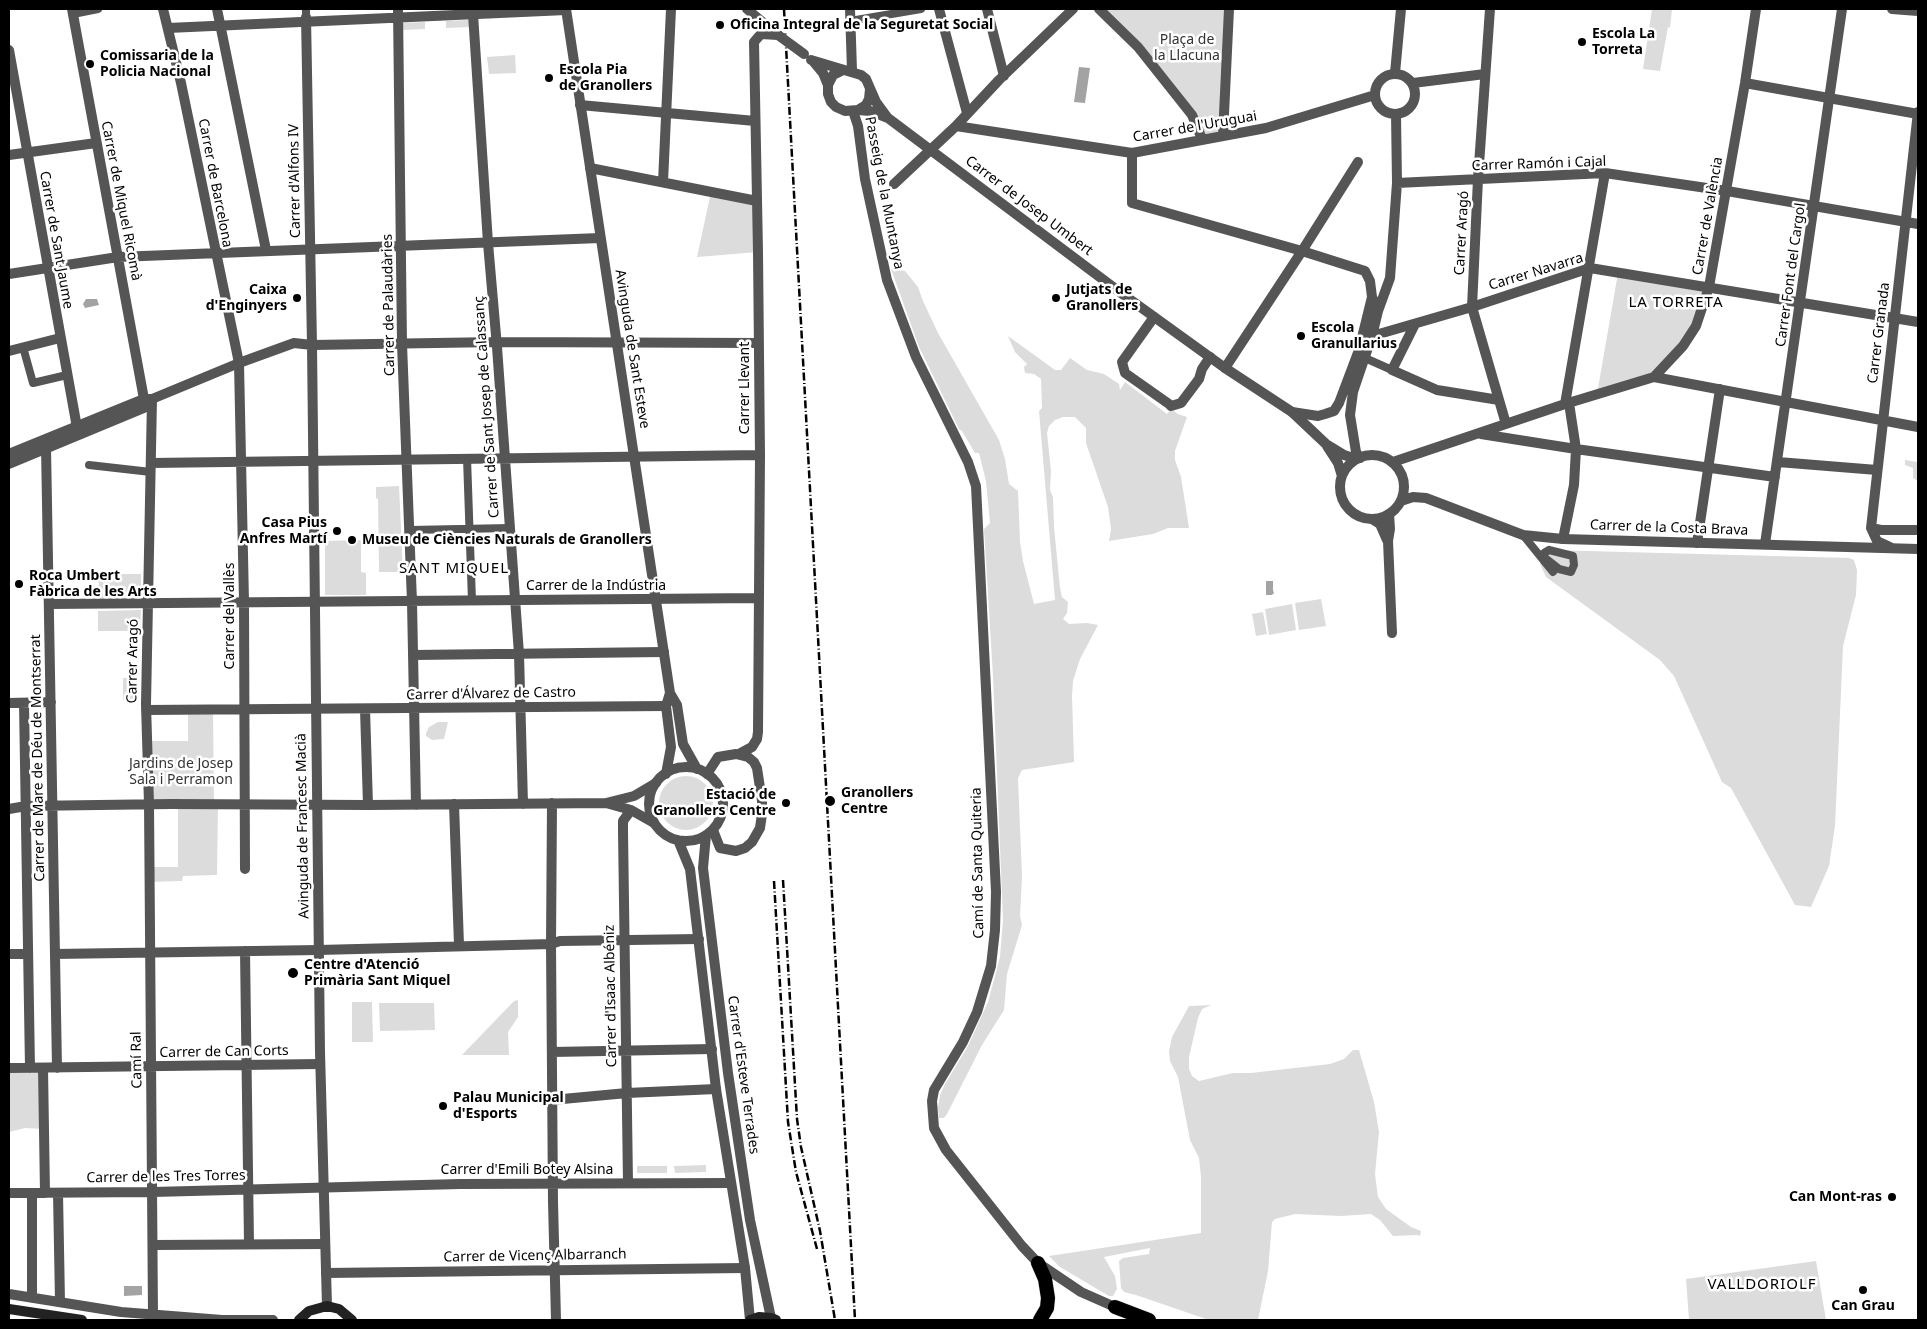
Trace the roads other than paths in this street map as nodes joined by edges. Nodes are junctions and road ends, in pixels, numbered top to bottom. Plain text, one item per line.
1 (98, 9) edge
2 (162, 9) edge
3 (217, 9) edge
4 (566, 9) edge
5 (671, 9) edge
6 (747, 9) edge
7 (850, 9) edge
8 (920, 9) edge
9 (939, 9) edge
10 (987, 9) edge
11 (1073, 9) edge
12 (1098, 9) edge
13 (1229, 9) edge
14 (1401, 9) edge
15 (1490, 9) edge
16 (1756, 9) edge
17 (1842, 9) edge
18 (1892, 9) edge
19 (72, 11) edge
20 (473, 11) edge
21 (1918, 11) edge
22 (398, 13) edge
23 (306, 16) edge
24 (850, 21) junction
25 (220, 25) junction
26 (168, 28) junction
27 (766, 30) junction
28 (9, 50) edge
29 (808, 57) junction
30 (848, 70) junction
31 (11, 71) edge
32 (1395, 73) junction
33 (1485, 74) junction
34 (1004, 76) junction
35 (1413, 83) junction
36 (1745, 83) junction
37 (828, 85) junction
38 (870, 89) junction
39 (1375, 94) junction
40 (1830, 97) junction
41 (580, 105) junction
42 (856, 110) junction
43 (666, 112) junction
44 (967, 113) junction
45 (1918, 113) edge
46 (1396, 114) junction
47 (888, 118) junction
48 (755, 121) junction
49 (956, 126) junction
50 (1223, 135) junction
51 (1202, 139) junction
52 (96, 143) junction
53 (931, 149) junction
54 (27, 152) junction
55 (1132, 153) junction
56 (9, 155) edge
57 (1358, 162) dead end
58 (590, 168) junction
59 (1606, 173) junction
60 (1478, 180) junction
61 (663, 182) junction
62 (1397, 183) junction
63 (894, 184) dead end
64 (1727, 191) junction
65 (757, 202) junction
66 (1815, 206) junction
67 (1905, 222) junction
68 (1918, 224) edge
69 (600, 238) junction
70 (488, 243) junction
71 (401, 246) junction
72 (310, 248) junction
73 (266, 250) junction
74 (1302, 251) junction
75 (215, 253) junction
76 (118, 256) junction
77 (47, 267) junction
78 (1590, 268) junction
79 (9, 274) edge
80 (1709, 288) junction
81 (1372, 297) junction
82 (1801, 303) junction
83 (1472, 307) junction
84 (1378, 311) junction
85 (1154, 317) junction
86 (1895, 318) junction
87 (1918, 322) edge
88 (1415, 324) junction
89 (1372, 336) junction
90 (60, 338) junction
91 (497, 342) junction
92 (617, 343) junction
93 (759, 343) junction
94 (402, 344) junction
95 (312, 345) junction
96 (23, 347) junction
97 (9, 351) edge
98 (1210, 357) junction
99 (1365, 358) junction
100 (239, 364) junction
101 (1225, 368) junction
102 (1392, 370) junction
103 (67, 375) junction
104 (1654, 377) junction
105 (1720, 389) junction
106 (148, 399) junction
107 (1499, 400) junction
108 (1786, 402) junction
109 (1567, 403) junction
110 (1292, 412) junction
111 (1883, 420) junction
112 (1506, 424) junction
113 (1918, 427) edge
114 (77, 430) junction
115 (1480, 434) junction
116 (1326, 444) junction
117 (960, 446) joint
118 (46, 447) junction
119 (1576, 449) junction
120 (9, 454) edge
121 (760, 455) junction
122 (635, 456) junction
123 (407, 458) junction
124 (466, 458) junction
125 (504, 458) junction
126 (1359, 458) junction
127 (313, 460) junction
128 (242, 461) junction
129 (1393, 462) junction
130 (1778, 462) junction
131 (9, 464) edge
132 (89, 465) dead end
133 (151, 468) junction
134 (1709, 469) junction
135 (1877, 470) junction
136 (1342, 476) junction
137 (1775, 477) junction
138 (1402, 478) junction
139 (1426, 498) junction
140 (1400, 501) junction
141 (1389, 514) junction
142 (1372, 519) junction
143 (470, 528) junction
144 (510, 528) junction
145 (1871, 528) junction
146 (410, 530) junction
147 (1918, 530) edge
148 (1523, 536) junction
149 (1563, 539) junction
150 (1388, 541) junction
151 (1697, 543) junction
152 (1765, 544) junction
153 (1890, 547) junction
154 (1918, 549) edge
155 (1918, 554) edge
156 (1553, 572) dead end
157 (758, 598) junction
158 (516, 600) junction
159 (656, 600) junction
160 (472, 601) junction
161 (244, 602) junction
162 (314, 602) junction
163 (412, 602) junction
164 (148, 603) junction
165 (49, 604) junction
166 (1392, 632) dead end
167 (664, 652) junction
168 (519, 654) junction
169 (414, 655) junction
170 (670, 693) junction
171 (50, 702) junction
172 (9, 703) edge
173 (24, 703) junction
174 (666, 706) junction
175 (521, 707) junction
176 (366, 709) junction
177 (413, 709) junction
178 (146, 710) junction
179 (244, 710) junction
180 (315, 710) junction
181 (739, 754) junction
182 (697, 769) junction
183 (666, 774) junction
184 (707, 774) junction
185 (656, 783) junction
186 (552, 803) junction
187 (606, 803) junction
188 (148, 804) junction
189 (244, 804) junction
190 (316, 804) junction
191 (454, 804) junction
192 (523, 804) junction
193 (368, 805) junction
194 (416, 805) junction
195 (26, 806) junction
196 (52, 806) junction
197 (9, 809) edge
198 (631, 810) junction
199 (654, 823) junction
200 (710, 832) junction
201 (678, 840) junction
202 (245, 869) dead end
203 (699, 939) junction
204 (623, 940) junction
205 (550, 944) junction
206 (459, 945) junction
207 (319, 950) junction
208 (245, 951) junction
209 (149, 952) junction
210 (9, 954) edge
211 (28, 954) junction
212 (55, 954) junction
213 (712, 1049) junction
214 (625, 1051) junction
215 (552, 1052) junction
216 (320, 1064) junction
217 (246, 1065) junction
218 (151, 1067) junction
219 (9, 1068) edge
220 (30, 1068) junction
221 (43, 1068) junction
222 (57, 1068) junction
223 (716, 1089) junction
224 (627, 1093) junction
225 (552, 1100) junction
226 (553, 1183) junction
227 (628, 1183) junction
228 (731, 1184) junction
229 (323, 1187) junction
230 (248, 1190) junction
231 (153, 1192) junction
232 (9, 1193) edge
233 (32, 1193) junction
234 (44, 1193) junction
235 (58, 1193) junction
236 (249, 1244) junction
237 (325, 1244) junction
238 (154, 1245) junction
239 (1038, 1262) junction
240 (745, 1268) junction
241 (554, 1270) junction
242 (326, 1273) junction
243 (9, 1294) edge
244 (32, 1298) junction
245 (60, 1302) junction
246 (327, 1306) junction
247 (1115, 1308) joint
248 (9, 1309) edge
249 (153, 1315) junction
250 (774, 1319) edge
251 (82, 1320) edge
252 (273, 1320) edge
253 (299, 1320) edge
254 (352, 1320) edge
255 (556, 1320) edge
256 (750, 1320) edge
257 (1040, 1320) edge
258 (1150, 1320) edge

1 - 19 street
2 - 26 street, Carrer de Barcelona
3 - 25 street
4 - 20 street
4 - 41 street, Avinguda de Sant Esteve
5 - 43 street
6 - 27 street
7 - 24 street
8 - 24 street
9 - 44 street
10 - 34 street
11 - 34 street
12 - 51 street
13 - 50 street
14 - 32 street
15 - 33 street, Carrer Aragó
16 - 36 street, Carrer de València
17 - 40 street, Carrer Font del Cargol
18 - 21 street
19 - 52 street, Carrer de Miquel Ricomà
20 - 22 street
20 - 70 street, Carrer de Sant Josep de Calassanç
22 - 23 street
22 - 71 street, Carrer de Palaudàries
23 - 25 street
23 - 72 street, Carrer d'Alfons IV
24 - 30 street
25 - 26 street
25 - 73 street
26 - 75 street, Carrer de Barcelona
27 - 29 street, bridge
27 - 48 street, Carrer Llevant
28 - 31 street, Carrer de Sant Jaume
29 - 30 street
29 - 37 street
30 - 37 street
30 - 38 street
31 - 54 street, Carrer de Sant Jaume
32 - 35 street
32 - 39 street
33 - 35 street
33 - 60 street, Carrer Aragó
34 - 44 street
35 - 46 street
36 - 40 street
36 - 64 street, Carrer de València
37 - 42 street
38 - 42 street
38 - 47 street
39 - 46 street
39 - 50 street, Carrer de l'Uruguai
40 - 45 street
40 - 66 street, Carrer Font del Cargol
41 - 43 street
41 - 58 street, Avinguda de Sant Esteve
42 - 47 street
42 - 117 street, Passeig de la Muntanya
43 - 48 street
43 - 61 street
44 - 49 street
45 - 67 street, Carrer Granada
46 - 62 street
47 - 53 street, Carrer de Josep Umbert
48 - 65 street, Carrer Llevant
49 - 53 street
49 - 55 street, Carrer de l'Uruguai
50 - 51 street, Carrer de l'Uruguai
51 - 55 street, Carrer de l'Uruguai
52 - 54 street
52 - 76 street, Carrer de Miquel Ricomà
53 - 63 street
53 - 85 street, Carrer de Josep Umbert
54 - 56 street
54 - 77 street, Carrer de Sant Jaume
55 - 74 street
57 - 74 street
58 - 61 street
58 - 69 street, Avinguda de Sant Esteve
59 - 60 street, Carrer Ramón i Cajal
59 - 64 street, Carrer Ramón i Cajal
59 - 78 street
60 - 62 street, Carrer Ramón i Cajal
60 - 83 street, Carrer Aragó
61 - 65 street
62 - 84 street
64 - 66 street, Carrer Ramón i Cajal
64 - 80 street, Carrer de València
65 - 93 street, Carrer Llevant
66 - 67 street, Carrer Ramón i Cajal
66 - 82 street, Carrer Font del Cargol
67 - 68 street, Carrer Ramón i Cajal
67 - 86 street, Carrer Granada
69 - 70 street
69 - 92 street, Avinguda de Sant Esteve
70 - 71 street
70 - 91 street, Carrer de Sant Josep de Calassanç
71 - 72 street
71 - 94 street, Carrer de Palaudàries
72 - 73 street
72 - 95 street, Carrer d'Alfons IV
73 - 75 street
74 - 81 street
74 - 101 street
75 - 76 street
75 - 100 street, Carrer de Barcelona
76 - 77 street
76 - 106 street, Carrer de Miquel Ricomà
77 - 79 street
77 - 90 street, Carrer de Sant Jaume
78 - 80 street, Carrer Navarra
78 - 83 street, Carrer Navarra
78 - 109 street
80 - 82 street, Carrer Navarra
80 - 104 street, Carrer de València
81 - 84 street
81 - 110 street, Carrer de Josep Umbert
82 - 86 street, Carrer Navarra
82 - 108 street, Carrer Font del Cargol
83 - 88 street, Carrer Navarra
83 - 107 street, Carrer Aragó
84 - 89 street
85 - 98 street, Carrer de Josep Umbert
85 - 98 street
86 - 87 street, Carrer Navarra
86 - 111 street, Carrer Granada
88 - 89 street, Carrer Navarra
88 - 102 street
89 - 99 street
90 - 96 street
90 - 103 street, Carrer de Sant Jaume
91 - 92 street
91 - 94 street
91 - 125 street, Carrer de Sant Josep de Calassanç
92 - 93 street
92 - 122 street, Avinguda de Sant Esteve
93 - 121 street, Carrer Llevant
94 - 95 street
94 - 123 street, Carrer de Palaudàries
95 - 100 street
95 - 127 street, Avinguda de Francesc Macià
96 - 97 street
96 - 103 street
98 - 101 street, Carrer de Josep Umbert
99 - 102 street
99 - 126 street
100 - 106 street
100 - 128 street, Carrer del Vallès
101 - 110 street, Carrer de Josep Umbert
102 - 107 street
103 - 114 street, Carrer de Sant Jaume
104 - 105 street
104 - 109 street, Carrer de València
105 - 108 street
105 - 134 street
106 - 114 street
106 - 133 street, Carrer Aragó
107 - 112 street, Carrer Aragó
108 - 111 street
108 - 130 street, Carrer Font del Cargol
109 - 112 street, Carrer de València
109 - 119 street
110 - 116 street, Carrer de Josep Umbert
111 - 113 street
111 - 135 street, Carrer Granada
112 - 115 street, Carrer de València
114 - 118 street
114 - 120 street
115 - 119 street
115 - 129 street, Carrer de València
116 - 126 street
116 - 136 street
117 - 239 street, Camí de Santa Quiteria
118 - 131 street
118 - 165 street, Carrer de Mare de Déu de Montserrat
119 - 134 street
119 - 149 street
121 - 122 street
121 - 157 street, Carrer Llevant
122 - 125 street
122 - 159 street, Avinguda de Sant Esteve
123 - 124 street
123 - 127 street
123 - 146 street, Carrer de Palaudàries
124 - 125 street
124 - 143 street
125 - 144 street, Carrer de Sant Josep de Calassanç
126 - 129 street
126 - 136 street
127 - 128 street
127 - 162 street, Avinguda de Francesc Macià
128 - 133 street
128 - 161 street, Carrer del Vallès
129 - 138 street
130 - 135 street
130 - 137 street, Carrer Font del Cargol
132 - 133 street
133 - 164 street, Carrer Aragó
134 - 137 street
134 - 151 street
135 - 145 street, Carrer Granada
136 - 142 street
137 - 152 street, Carrer Font del Cargol
138 - 139 street, Carrer de la Costa Brava
138 - 140 street
139 - 140 street, Carrer de la Costa Brava
139 - 148 street, Carrer de la Costa Brava
140 - 141 street
141 - 142 street
141 - 150 street
142 - 150 street
143 - 144 street
143 - 146 street
143 - 160 street
144 - 158 street, Carrer de Sant Josep de Calassanç
145 - 147 street
145 - 153 street
146 - 163 street, Carrer de Palaudàries
148 - 149 street, Carrer de la Costa Brava
148 - 156 street
149 - 151 street, Carrer de la Costa Brava
150 - 166 street
151 - 152 street, Carrer de la Costa Brava
152 - 153 street, Carrer de la Costa Brava
153 - 154 street, Carrer de la Costa Brava
154 - 155 street
157 - 159 street, Carrer de la Indústria
157 - 181 street, Carrer Llevant
158 - 159 street, Carrer de la Indústria
158 - 160 street, Carrer de la Indústria
158 - 168 street, Carrer de Sant Josep de Calassanç
159 - 167 street, Avinguda de Sant Esteve
160 - 163 street, Carrer de la Indústria
161 - 162 street, Carrer de la Indústria
161 - 164 street, Carrer de la Indústria
161 - 179 street, Carrer del Vallès
162 - 163 street, Carrer de la Indústria
162 - 180 street, Avinguda de Francesc Macià
163 - 169 street, Carrer de Palaudàries
164 - 165 street, Carrer de la Indústria
164 - 178 street, Carrer Aragó
165 - 171 street, Carrer de Mare de Déu de Montserrat
167 - 168 street
167 - 170 street, Avinguda de Sant Esteve
168 - 169 street
168 - 175 street, Carrer de Sant Josep de Calassanç
169 - 177 street, Carrer de Palaudàries
170 - 174 street, Avinguda de Sant Esteve
170 - 182 street, Avinguda de Sant Esteve
171 - 173 street
171 - 196 street, Carrer de Mare de Déu de Montserrat
172 - 173 street
173 - 195 street
174 - 175 street, Carrer d'Álvarez de Castro
174 - 183 street, Avinguda de Sant Esteve
175 - 177 street, Carrer d'Álvarez de Castro
175 - 192 street, Carrer de Sant Josep de Calassanç
176 - 177 street, Carrer d'Álvarez de Castro
176 - 180 street, Carrer d'Álvarez de Castro
176 - 193 street
177 - 194 street, Carrer de Palaudàries
178 - 179 street, Carrer d'Álvarez de Castro
178 - 188 street, Carrer Aragó
179 - 180 street, Carrer d'Álvarez de Castro
179 - 189 street, Carrer del Vallès
180 - 190 street, Avinguda de Francesc Macià
181 - 184 street, Carrer Llevant
181 - 200 street
182 - 183 street
182 - 184 street
183 - 185 street
184 - 200 street
185 - 187 street
185 - 199 street
186 - 187 street
186 - 192 street
186 - 205 street
187 - 198 street
188 - 189 street
188 - 196 street
188 - 209 street, Camí Ral
189 - 190 street
189 - 202 street, Carrer del Vallès
190 - 193 street
190 - 207 street, Avinguda de Francesc Macià
191 - 192 street
191 - 194 street
191 - 206 street
193 - 194 street
195 - 196 street
195 - 197 street
195 - 211 street
196 - 212 street, Carrer de Mare de Déu de Montserrat
198 - 199 street
198 - 204 street, Carrer d'Isaac Albéniz
199 - 201 street
200 - 201 street
200 - 250 street, Carrer d'Esteve Terrades
201 - 203 street, Carrer d'Esteve Terrades
203 - 204 street
203 - 213 street, Carrer d'Esteve Terrades
204 - 205 street
204 - 214 street, Carrer d'Isaac Albéniz
205 - 206 street
205 - 215 street
206 - 207 street
207 - 208 street
207 - 216 street, Avinguda de Francesc Macià
208 - 209 street
208 - 217 street
209 - 212 street
209 - 218 street, Camí Ral
210 - 211 street
211 - 220 street
212 - 222 street, Carrer de Mare de Déu de Montserrat
213 - 214 street
213 - 223 street, Carrer d'Esteve Terrades
214 - 215 street
214 - 224 street, Carrer d'Isaac Albéniz
215 - 225 street
216 - 217 street, Carrer de Can Corts
216 - 229 street, Avinguda de Francesc Macià
217 - 218 street, Carrer de Can Corts
217 - 230 street
218 - 222 street, Carrer de Can Corts
218 - 231 street, Camí Ral
219 - 220 street, Carrer de Can Corts
220 - 221 street, Carrer de Can Corts
221 - 222 street, Carrer de Can Corts
221 - 234 street
223 - 224 street
223 - 228 street, Carrer d'Esteve Terrades
224 - 225 street
224 - 227 street, Carrer d'Isaac Albéniz
225 - 226 street
226 - 227 street, Carrer d'Emili Botey Alsina
226 - 229 street, Carrer d'Emili Botey Alsina
226 - 241 street
227 - 228 street, Carrer d'Emili Botey Alsina
228 - 240 street, Carrer d'Esteve Terrades
229 - 230 street, Carrer de les Tres Torres
229 - 237 street, Avinguda de Francesc Macià
230 - 231 street, Carrer de les Tres Torres
230 - 236 street
231 - 235 street, Carrer de les Tres Torres
231 - 238 street, Camí Ral
232 - 233 street, Carrer de les Tres Torres
233 - 234 street, Carrer de les Tres Torres
233 - 244 street
234 - 235 street, Carrer de les Tres Torres
235 - 245 street
236 - 237 street
236 - 238 street
237 - 242 street, Avinguda de Francesc Macià
238 - 249 street, Camí Ral
239 - 247 street, Camí de Santa Quiteria
239 - 257 highway
240 - 241 street, Carrer de Vicenç Albarranch
240 - 256 street, Carrer d'Esteve Terrades
241 - 242 street, Carrer de Vicenç Albarranch
241 - 255 street
242 - 246 street, Avinguda de Francesc Macià
243 - 244 street
244 - 245 street
245 - 249 street
246 - 253 main road
246 - 254 main road
247 - 258 highway
248 - 251 main road
249 - 252 street
250 - 256 main road

